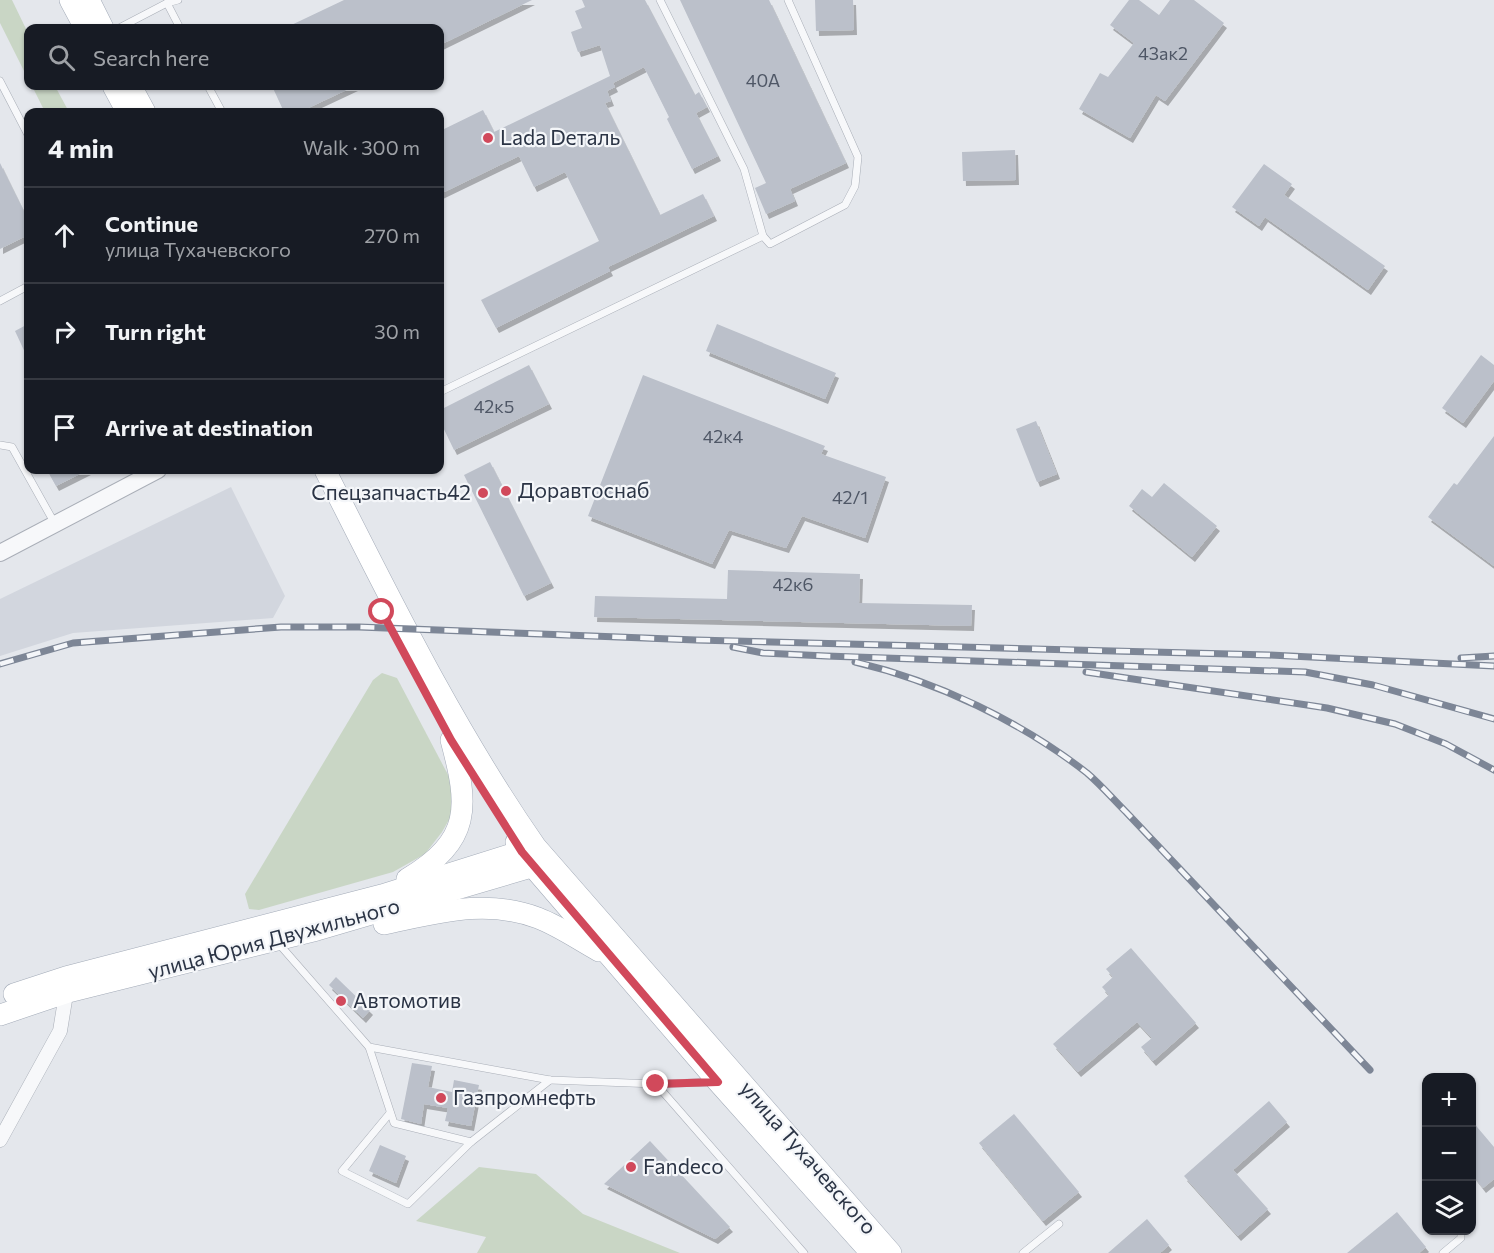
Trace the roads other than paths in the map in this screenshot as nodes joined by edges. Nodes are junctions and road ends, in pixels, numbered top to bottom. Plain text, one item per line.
1 (70, 0) edge
2 (89, 0) edge
3 (178, 0) edge
4 (660, 0) edge
5 (788, 0) edge
6 (167, 3) junction
7 (83, 24) edge
8 (101, 24) edge
9 (127, 24) edge
10 (178, 24) edge
11 (0, 81) edge
12 (115, 90) edge
13 (133, 90) edge
14 (210, 90) edge
15 (125, 108) edge
16 (143, 108) edge
17 (220, 108) edge
18 (24, 127) edge
19 (763, 236) junction
20 (24, 288) edge
21 (0, 301) edge
22 (444, 391) edge
23 (0, 445) edge
24 (24, 468) edge
25 (27, 474) edge
26 (150, 474) edge
27 (311, 474) edge
28 (327, 474) edge
29 (55, 524) junction
30 (0, 553) edge
31 (451, 740) junction
32 (535, 857) junction
33 (382, 895) junction
34 (317, 930) junction
35 (276, 940) junction
36 (612, 958) junction
37 (67, 985) junction
38 (0, 999) edge
39 (0, 1015) edge
40 (369, 1047) junction
41 (550, 1080) junction
42 (718, 1082) junction
43 (656, 1084) junction
44 (390, 1113) junction
45 (0, 1140) edge
46 (471, 1142) junction
47 (1059, 1224) dead end
48 (1461, 1235) edge
49 (804, 1253) edge
50 (871, 1253) edge
51 (891, 1253) edge
52 (1023, 1253) edge
53 (1443, 1253) edge

1 - 7 main road
2 - 8 main road
3 - 6 lane
4 - 19 lane
5 - 19 lane
6 - 9 lane
6 - 10 lane
11 - 18 lane
12 - 15 main road
13 - 16 main road
14 - 17 lane
19 - 22 lane
20 - 21 lane
23 - 24 lane
25 - 29 lane
26 - 29 street
27 - 31 main road, улица Тухачевского
28 - 32 main road, улица Тухачевского
29 - 30 street
31 - 32 main road, улица Тухачевского
31 - 33 main road
32 - 33 main road, улица Юрия Двужильного
32 - 34 main road, улица Юрия Двужильного
32 - 36 main road, улица Тухачевского
32 - 51 main road, улица Тухачевского
33 - 37 main road, улица Юрия Двужильного
34 - 35 main road, улица Юрия Двужильного
34 - 36 main road
35 - 37 main road, улица Юрия Двужильного
35 - 40 lane
36 - 42 main road, улица Тухачевского
37 - 38 main road, улица Юрия Двужильного
37 - 39 main road, улица Юрия Двужильного
37 - 45 street
40 - 41 lane
40 - 44 lane
41 - 43 lane
41 - 46 lane
42 - 43 lane
42 - 50 main road, улица Тухачевского
43 - 49 lane
44 - 46 lane
44 - 46 lane
47 - 52 lane
48 - 53 lane

